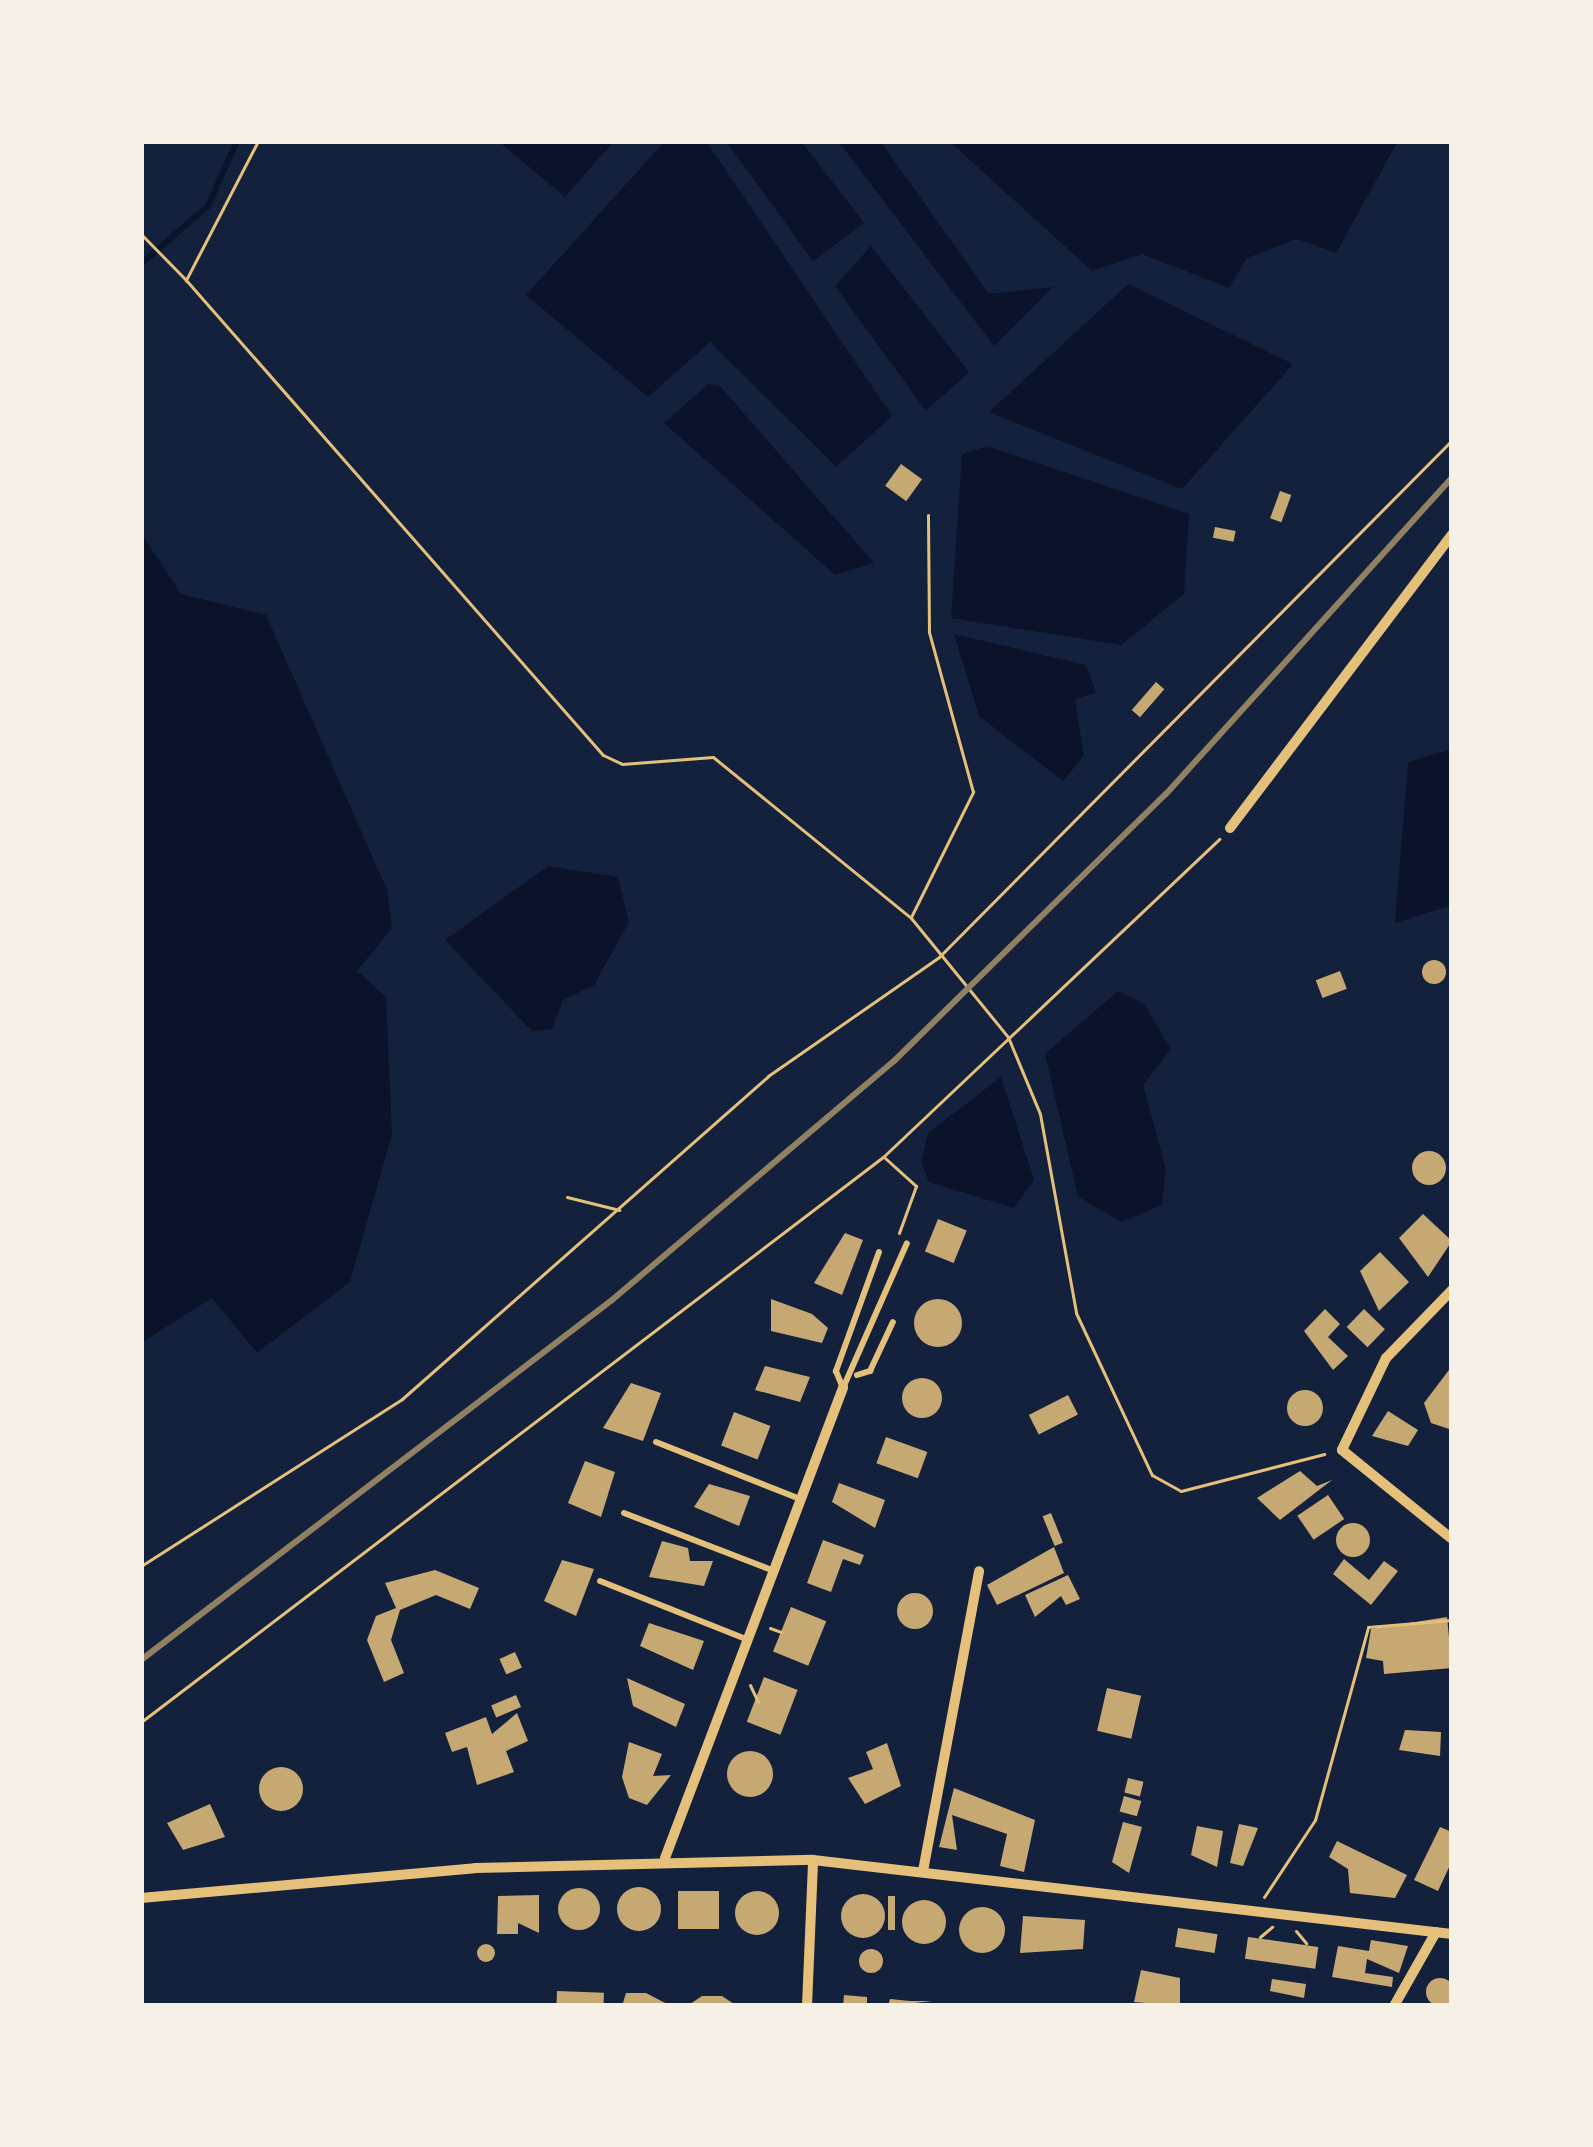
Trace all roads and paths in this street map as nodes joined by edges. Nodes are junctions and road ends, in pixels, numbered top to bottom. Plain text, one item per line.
1 (257, 141) edge
2 (141, 234) edge
3 (186, 280) junction
4 (1452, 440) edge
5 (928, 515) dead end
6 (1452, 535) edge
7 (1230, 828) joint
8 (910, 918) junction
9 (939, 957) junction
10 (1008, 1037) junction
11 (567, 1197) dead end
12 (620, 1211) junction
13 (908, 1243) dead end
14 (879, 1252) dead end
15 (1452, 1290) edge
16 (893, 1322) dead end
17 (857, 1375) junction
18 (843, 1388) junction
19 (656, 1442) dead end
20 (1342, 1450) junction
21 (800, 1499) junction
22 (624, 1513) dead end
23 (1452, 1539) edge
24 (141, 1566) edge
25 (772, 1570) junction
26 (979, 1571) dead end
27 (600, 1581) dead end
28 (1452, 1620) edge
29 (768, 1627) dead end
30 (781, 1632) dead end
31 (746, 1639) junction
32 (749, 1685) dead end
33 (758, 1702) dead end
34 (141, 1722) edge
35 (665, 1858) junction
36 (813, 1860) junction
37 (923, 1871) junction
38 (1265, 1894) dead end
39 (141, 1898) edge
40 (1272, 1926) dead end
41 (1297, 1930) dead end
42 (1436, 1933) junction
43 (1452, 1934) edge
44 (1261, 1937) dead end
45 (1306, 1943) dead end
46 (807, 2006) edge
47 (1394, 2006) edge

1 - 3 path
2 - 3 path
3 - 8 path
4 - 9 path
5 - 8 path
6 - 7 street
7 - 10 path
8 - 9 path
9 - 10 path
9 - 12 path
10 - 20 path
10 - 34 path
11 - 12 path
12 - 24 path
13 - 17 lane
14 - 18 lane
15 - 20 street
16 - 17 lane
17 - 18 lane
18 - 21 street
19 - 21 lane
20 - 23 street
21 - 25 street
22 - 25 lane
25 - 31 street
26 - 37 street
27 - 31 lane
28 - 38 path
29 - 30 path
31 - 35 street
32 - 33 path
35 - 36 street
35 - 39 street
36 - 37 street
36 - 46 street
37 - 42 street
40 - 44 path
41 - 45 path
42 - 43 street
42 - 47 street

